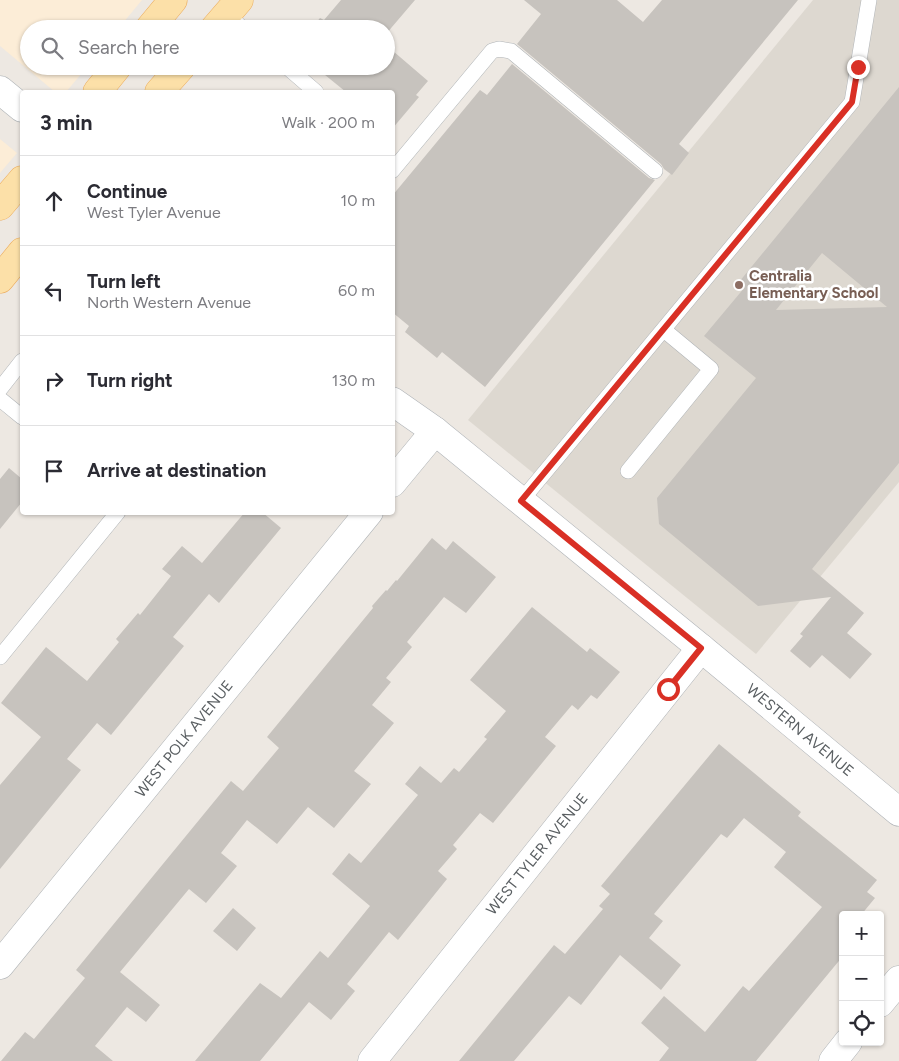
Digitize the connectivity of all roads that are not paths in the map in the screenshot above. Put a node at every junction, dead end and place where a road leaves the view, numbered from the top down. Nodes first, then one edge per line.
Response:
1 (173, 0) edge
2 (869, 0) edge
3 (156, 20) edge
4 (111, 75) edge
5 (174, 75) edge
6 (296, 75) edge
7 (0, 90) edge
8 (99, 90) edge
9 (161, 90) edge
10 (314, 90) edge
11 (20, 106) edge
12 (395, 167) edge
13 (655, 171) dead end
14 (20, 182) edge
15 (0, 206) edge
16 (20, 254) edge
17 (0, 279) edge
18 (664, 330) junction
19 (20, 364) edge
20 (0, 389) edge
21 (0, 399) edge
22 (395, 403) edge
23 (20, 415) edge
24 (435, 431) junction
25 (628, 471) dead end
26 (395, 480) edge
27 (521, 501) junction
28 (116, 515) edge
29 (367, 515) edge
30 (701, 648) junction
31 (0, 656) edge
32 (899, 812) edge
33 (0, 965) edge
34 (899, 980) edge
35 (882, 1001) edge
36 (845, 1046) edge
37 (372, 1061) edge
38 (833, 1061) edge

1 - 3 main road
2 - 18 lane
4 - 8 main road
5 - 9 main road
6 - 10 lane
7 - 11 street
12 - 13 lane
14 - 15 main road
16 - 17 main road
18 - 25 lane
18 - 27 lane
19 - 20 lane
21 - 23 lane
22 - 24 street, WESTERN AVENUE
24 - 26 street
24 - 27 street, WESTERN AVENUE
27 - 30 street, WESTERN AVENUE
28 - 31 lane
29 - 33 street, WEST POLK AVENUE
30 - 32 street, WESTERN AVENUE
30 - 37 street, WEST TYLER AVENUE
34 - 35 street
36 - 38 street

